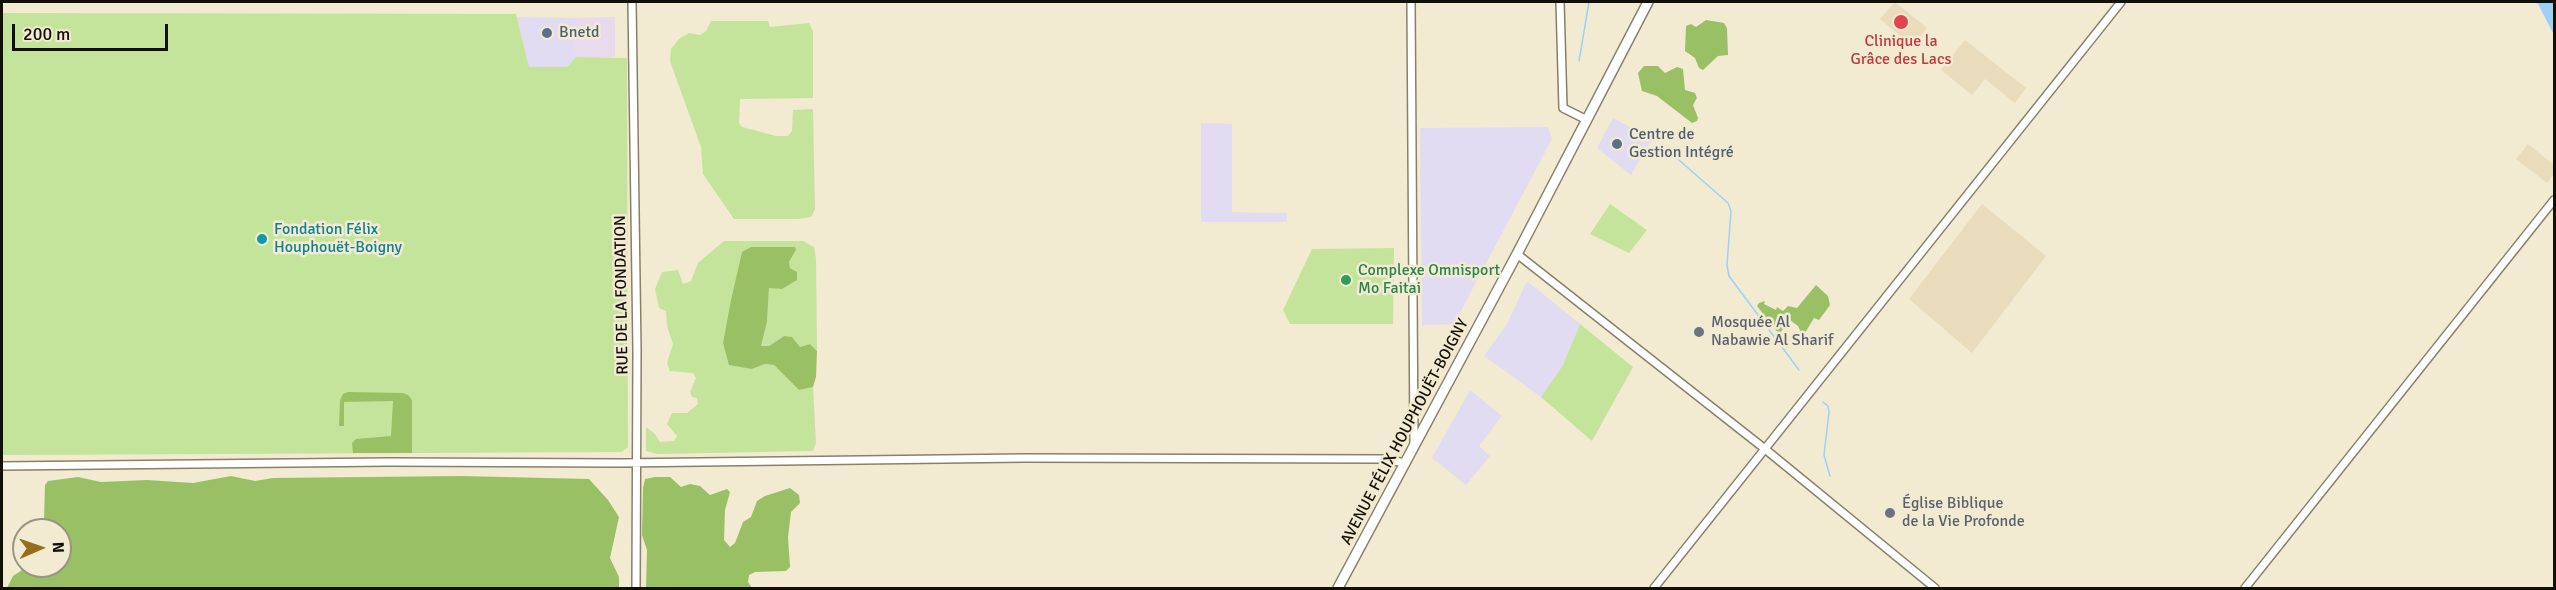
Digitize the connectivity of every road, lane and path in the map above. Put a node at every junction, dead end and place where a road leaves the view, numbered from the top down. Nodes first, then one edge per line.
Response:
1 (632, 2) edge
2 (1411, 2) edge
3 (1560, 2) edge
4 (1648, 2) edge
5 (2121, 2) edge
6 (1587, 120) junction
7 (2554, 200) edge
8 (1517, 254) junction
9 (1414, 446) junction
10 (1765, 449) junction
11 (636, 463) junction
12 (1406, 464) junction
13 (2, 466) edge
14 (636, 588) edge
15 (1338, 588) edge
16 (1654, 588) edge
17 (1935, 588) edge
18 (2245, 588) edge

1 - 11 street, RUE DE LA FONDATION
2 - 9 street
3 - 6 street
4 - 6 highway, AVENUE FÉLIX HOUPHOUËT-BOIGNY
5 - 10 street
6 - 8 highway, AVENUE FÉLIX HOUPHOUËT-BOIGNY
7 - 18 street
8 - 9 highway, AVENUE FÉLIX HOUPHOUËT-BOIGNY
8 - 10 street
9 - 12 highway, AVENUE FÉLIX HOUPHOUËT-BOIGNY
10 - 16 street
10 - 17 street
11 - 12 street
11 - 13 street
11 - 14 street, RUE DE LA FONDATION
12 - 15 highway, AVENUE FÉLIX HOUPHOUËT-BOIGNY

